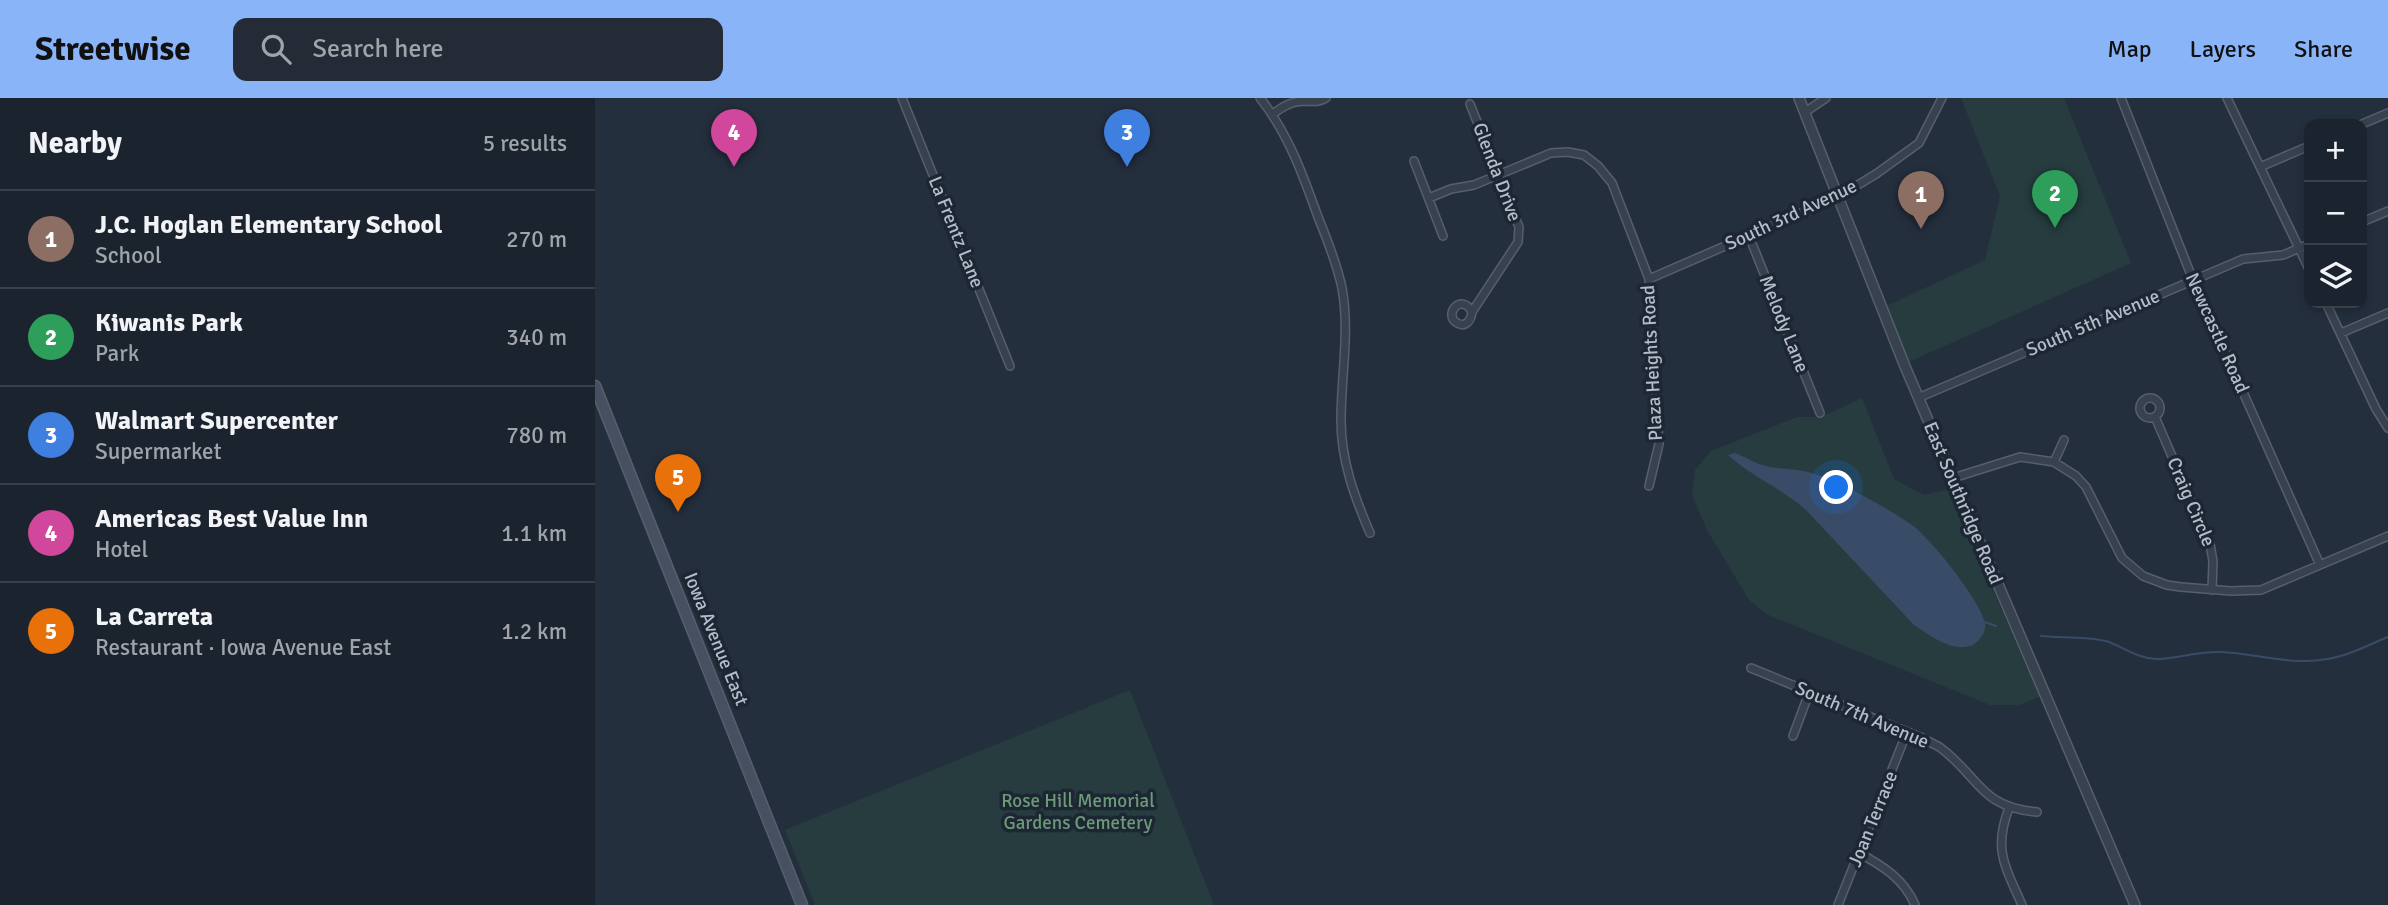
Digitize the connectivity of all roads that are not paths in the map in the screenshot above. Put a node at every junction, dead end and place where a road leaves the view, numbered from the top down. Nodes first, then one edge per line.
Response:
1 (902, 98) edge
2 (1261, 98) edge
3 (1326, 98) edge
4 (1799, 98) edge
5 (1826, 98) edge
6 (1942, 98) edge
7 (2121, 98) edge
8 (2227, 98) edge
9 (1470, 104) dead end
10 (1804, 112) junction
11 (2388, 113) edge
12 (1273, 114) junction
13 (2367, 122) edge
14 (2304, 148) edge
15 (1414, 161) dead end
16 (2260, 167) junction
17 (1499, 175) junction
18 (1838, 197) junction
19 (1429, 198) junction
20 (2388, 211) edge
21 (2367, 220) edge
22 (1443, 236) dead end
23 (1749, 236) junction
24 (2306, 245) edge
25 (2299, 248) junction
26 (2304, 258) edge
27 (1649, 279) junction
28 (2193, 280) junction
29 (2328, 308) edge
30 (1472, 312) dead end
31 (2388, 313) edge
32 (2341, 333) junction
33 (1010, 366) dead end
34 (595, 386) edge
35 (1918, 398) junction
36 (1820, 413) dead end
37 (2155, 417) dead end
38 (2388, 428) edge
39 (2064, 440) dead end
40 (2054, 462) junction
41 (1953, 478) junction
42 (1649, 486) dead end
43 (1370, 533) dead end
44 (2388, 536) edge
45 (2320, 565) junction
46 (2212, 590) junction
47 (1751, 668) dead end
48 (1809, 693) junction
49 (1907, 732) junction
50 (1793, 736) dead end
51 (2009, 808) junction
52 (2037, 812) dead end
53 (1859, 853) junction
54 (802, 905) edge
55 (1838, 905) edge
56 (1915, 905) edge
57 (2022, 905) edge
58 (2135, 905) edge

1 - 33 street, La Frentz Lane
2 - 12 street
3 - 12 street
4 - 10 street, East Southridge Road
5 - 10 street
6 - 18 street, South 3rd Avenue
7 - 28 street, Newcastle Road
8 - 16 street
9 - 17 street, Glenda Drive
10 - 18 street, East Southridge Road
11 - 13 street
12 - 43 street
14 - 16 street
15 - 19 street
16 - 25 street
17 - 19 street
17 - 27 street, Plaza Heights Road
17 - 30 street, Glenda Drive
18 - 23 street, South 3rd Avenue
18 - 35 street, East Southridge Road
19 - 22 street
20 - 21 street
23 - 27 street, South 3rd Avenue
23 - 36 street, Melody Lane
24 - 25 street, South 5th Avenue
25 - 26 street
25 - 28 street, South 5th Avenue
27 - 42 street, Plaza Heights Road
28 - 35 street, South 5th Avenue
28 - 45 street, Newcastle Road
29 - 32 street
31 - 32 street
32 - 38 street
34 - 54 main road, Iowa Avenue East
35 - 41 street, East Southridge Road
37 - 46 street, Craig Circle
39 - 40 street
40 - 41 street
40 - 46 street
41 - 58 street, East Southridge Road
44 - 45 street
45 - 46 street
47 - 48 street, South 7th Avenue
48 - 49 street, South 7th Avenue
48 - 50 street
49 - 51 street, South 7th Avenue
49 - 53 street, Joan Terrace
51 - 52 street, South 7th Avenue
51 - 57 street
53 - 55 street, Joan Terrace
53 - 56 street

